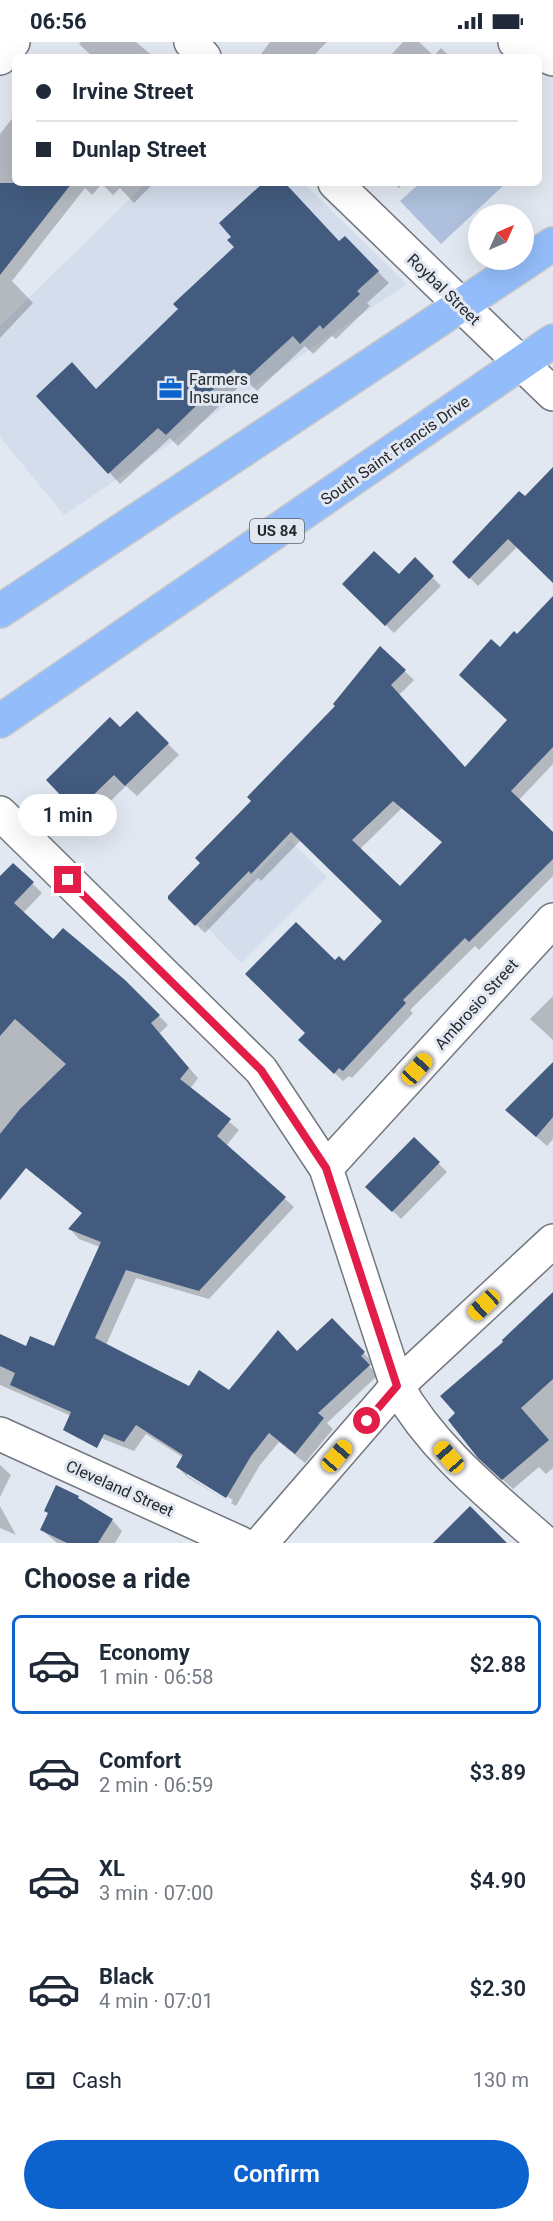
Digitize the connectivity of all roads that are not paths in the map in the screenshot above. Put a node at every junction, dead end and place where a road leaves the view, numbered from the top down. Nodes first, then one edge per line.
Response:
1 (13, 42) edge
2 (515, 42) edge
3 (542, 54) edge
4 (0, 58) edge
5 (338, 186) edge
6 (553, 244) edge
7 (461, 307) junction
8 (553, 341) edge
9 (522, 363) junction
10 (553, 394) edge
11 (0, 611) edge
12 (0, 721) edge
13 (0, 813) edge
14 (553, 920) edge
15 (326, 1168) junction
16 (553, 1241) edge
17 (397, 1386) junction
18 (0, 1434) edge
19 (240, 1543) edge
20 (261, 1543) edge
21 (545, 1543) edge

1 - 4 street
2 - 3 street
5 - 7 street, Roybal Street
6 - 7 highway
7 - 9 street, Roybal Street
7 - 11 highway
8 - 9 highway, South Saint Francis Drive / US 84
9 - 10 street, Roybal Street
9 - 12 highway, South Saint Francis Drive / US 84
13 - 15 street
14 - 15 street, Ambrosio Street
15 - 17 street
16 - 17 street
17 - 20 street
17 - 21 street
18 - 19 street, Cleveland Street

